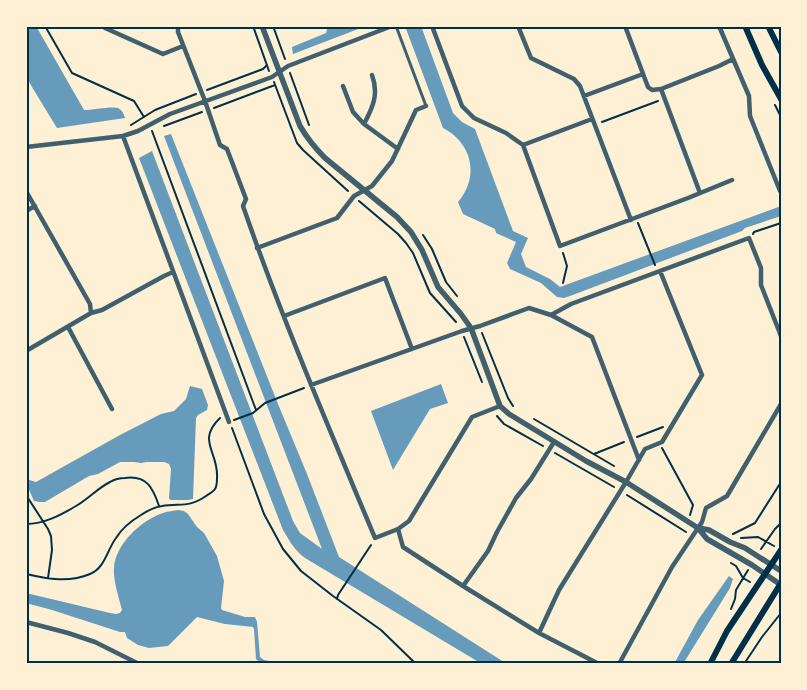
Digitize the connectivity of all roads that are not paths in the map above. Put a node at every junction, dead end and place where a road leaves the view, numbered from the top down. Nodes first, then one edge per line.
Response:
1 (104, 26) edge
2 (178, 26) edge
3 (262, 26) edge
4 (392, 26) edge
5 (396, 26) edge
6 (432, 26) edge
7 (518, 26) edge
8 (625, 26) edge
9 (719, 26) edge
10 (745, 26) edge
11 (768, 26) edge
12 (183, 46) junction
13 (781, 52) edge
14 (733, 59) junction
15 (280, 72) junction
16 (643, 74) junction
17 (372, 75) dead end
18 (343, 86) dead end
19 (661, 89) junction
20 (584, 96) junction
21 (781, 99) edge
22 (205, 101) junction
23 (426, 106) joint
24 (592, 118) junction
25 (364, 124) junction
26 (123, 136) junction
27 (523, 145) junction
28 (26, 147) edge
29 (398, 149) junction
30 (732, 180) dead end
31 (26, 191) edge
32 (364, 191) junction
33 (780, 191) edge
34 (700, 193) junction
35 (35, 206) junction
36 (26, 211) edge
37 (631, 220) junction
38 (258, 248) junction
39 (660, 271) junction
40 (174, 272) junction
41 (91, 312) junction
42 (551, 315) junction
43 (284, 316) junction
44 (68, 327) junction
45 (472, 328) junction
46 (781, 336) edge
47 (412, 349) junction
48 (26, 351) edge
49 (311, 385) junction
50 (781, 404) edge
51 (500, 406) junction
52 (112, 409) dead end
53 (229, 422) road end
54 (554, 442) junction
55 (639, 460) junction
56 (626, 482) junction
57 (698, 528) junction
58 (398, 529) junction
59 (781, 550) edge
60 (771, 565) junction
61 (781, 571) edge
62 (764, 573) junction
63 (780, 584) edge
64 (463, 586) junction
65 (26, 622) edge
66 (539, 633) junction
67 (139, 664) edge
68 (599, 664) edge
69 (619, 664) edge
70 (710, 664) edge
71 (731, 664) edge

1 - 12 street
2 - 12 street
3 - 15 street
4 - 15 street
5 - 23 street
6 - 27 street
7 - 20 street
8 - 16 street
9 - 14 street
10 - 21 main road
11 - 13 main road
12 - 22 street
14 - 19 street
14 - 33 street
15 - 22 street
15 - 32 street
16 - 19 street
16 - 20 street
17 - 25 street
18 - 25 street
19 - 34 street
20 - 24 street
22 - 26 street
22 - 38 street
23 - 29 street
24 - 27 street
24 - 37 street
25 - 29 street
26 - 28 street
26 - 40 street
27 - 37 street
29 - 32 street
30 - 34 street
31 - 35 street
32 - 38 street
32 - 45 street
34 - 37 street
35 - 36 street
35 - 41 street
38 - 43 street
39 - 42 street
39 - 46 street
39 - 55 street
40 - 41 street
40 - 53 street
41 - 44 street
42 - 45 street
42 - 55 street
43 - 47 street
43 - 49 street
44 - 48 street
44 - 52 street
45 - 47 street
45 - 51 street
47 - 49 street
49 - 58 street
50 - 57 street
51 - 54 street
51 - 58 street
54 - 56 street
54 - 64 street
55 - 56 street
56 - 57 street
56 - 66 street
57 - 60 street
57 - 62 street
57 - 69 street
58 - 64 street
59 - 60 main road
60 - 61 street
60 - 62 main road
62 - 63 street
62 - 70 main road
63 - 71 main road
64 - 66 street
65 - 67 street
66 - 68 street

